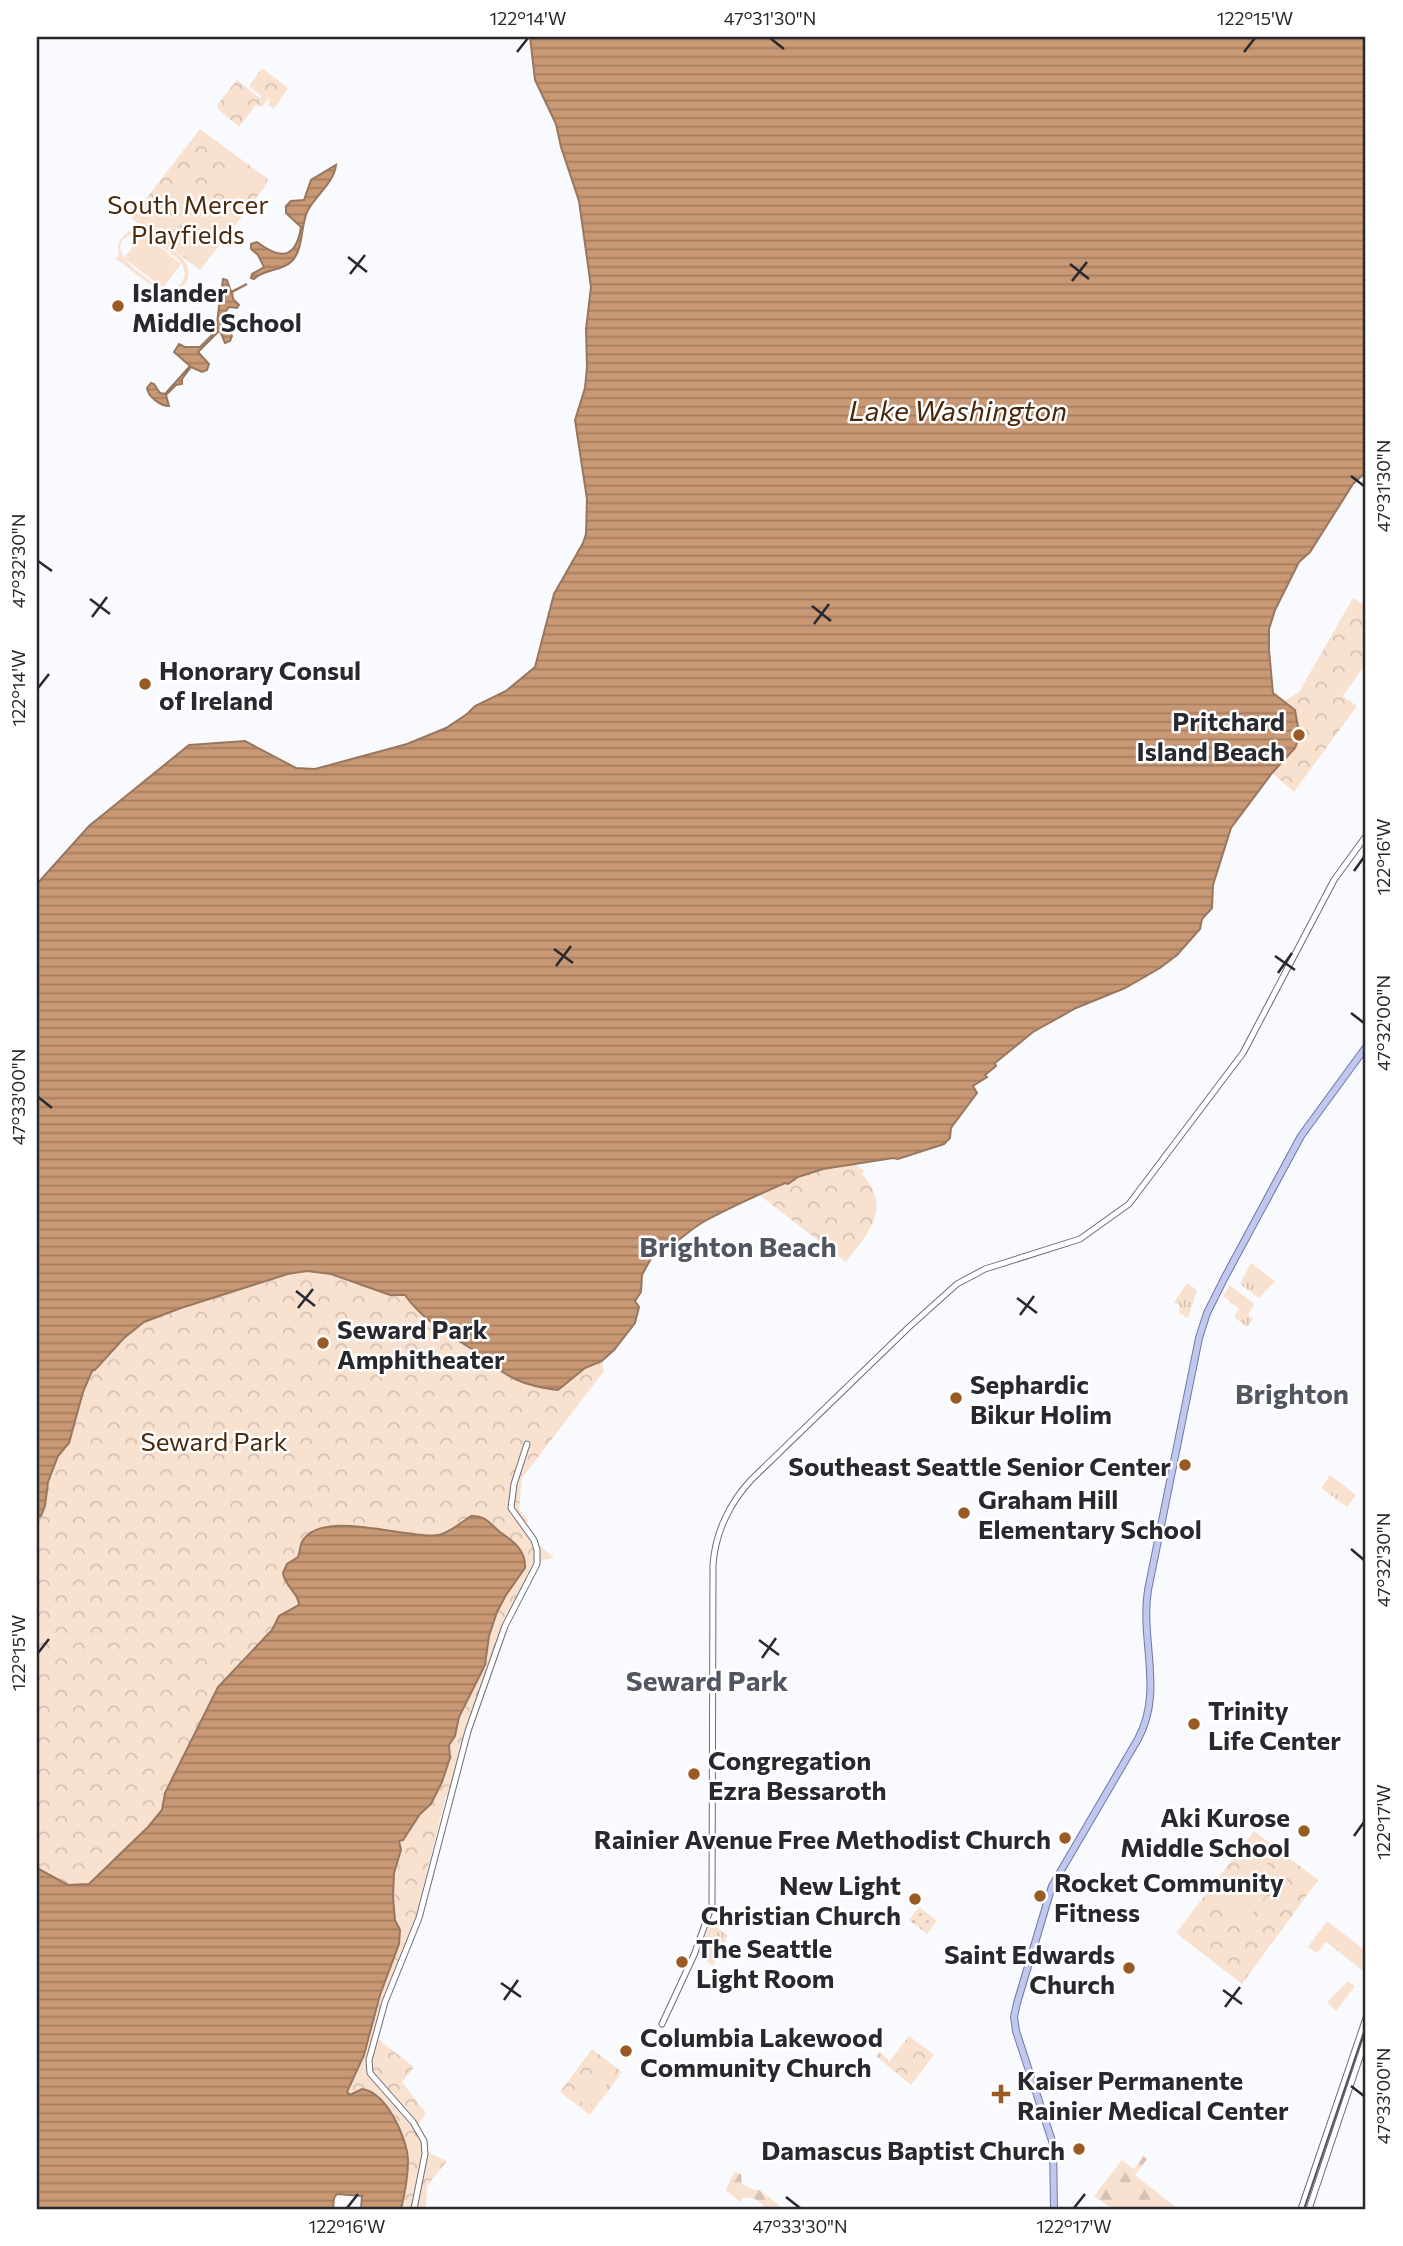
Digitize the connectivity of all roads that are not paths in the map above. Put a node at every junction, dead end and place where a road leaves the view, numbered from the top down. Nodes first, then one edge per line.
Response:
1 (1366, 836) edge
2 (1366, 1047) edge
3 (527, 1444) dead end
4 (1366, 2018) edge
5 (662, 2024) dead end
6 (1366, 2039) edge
7 (414, 2209) edge
8 (1054, 2209) edge
9 (1301, 2209) edge
10 (1309, 2209) edge

1 - 5 main road
2 - 8 main road
3 - 7 main road
4 - 9 main road
6 - 10 main road

